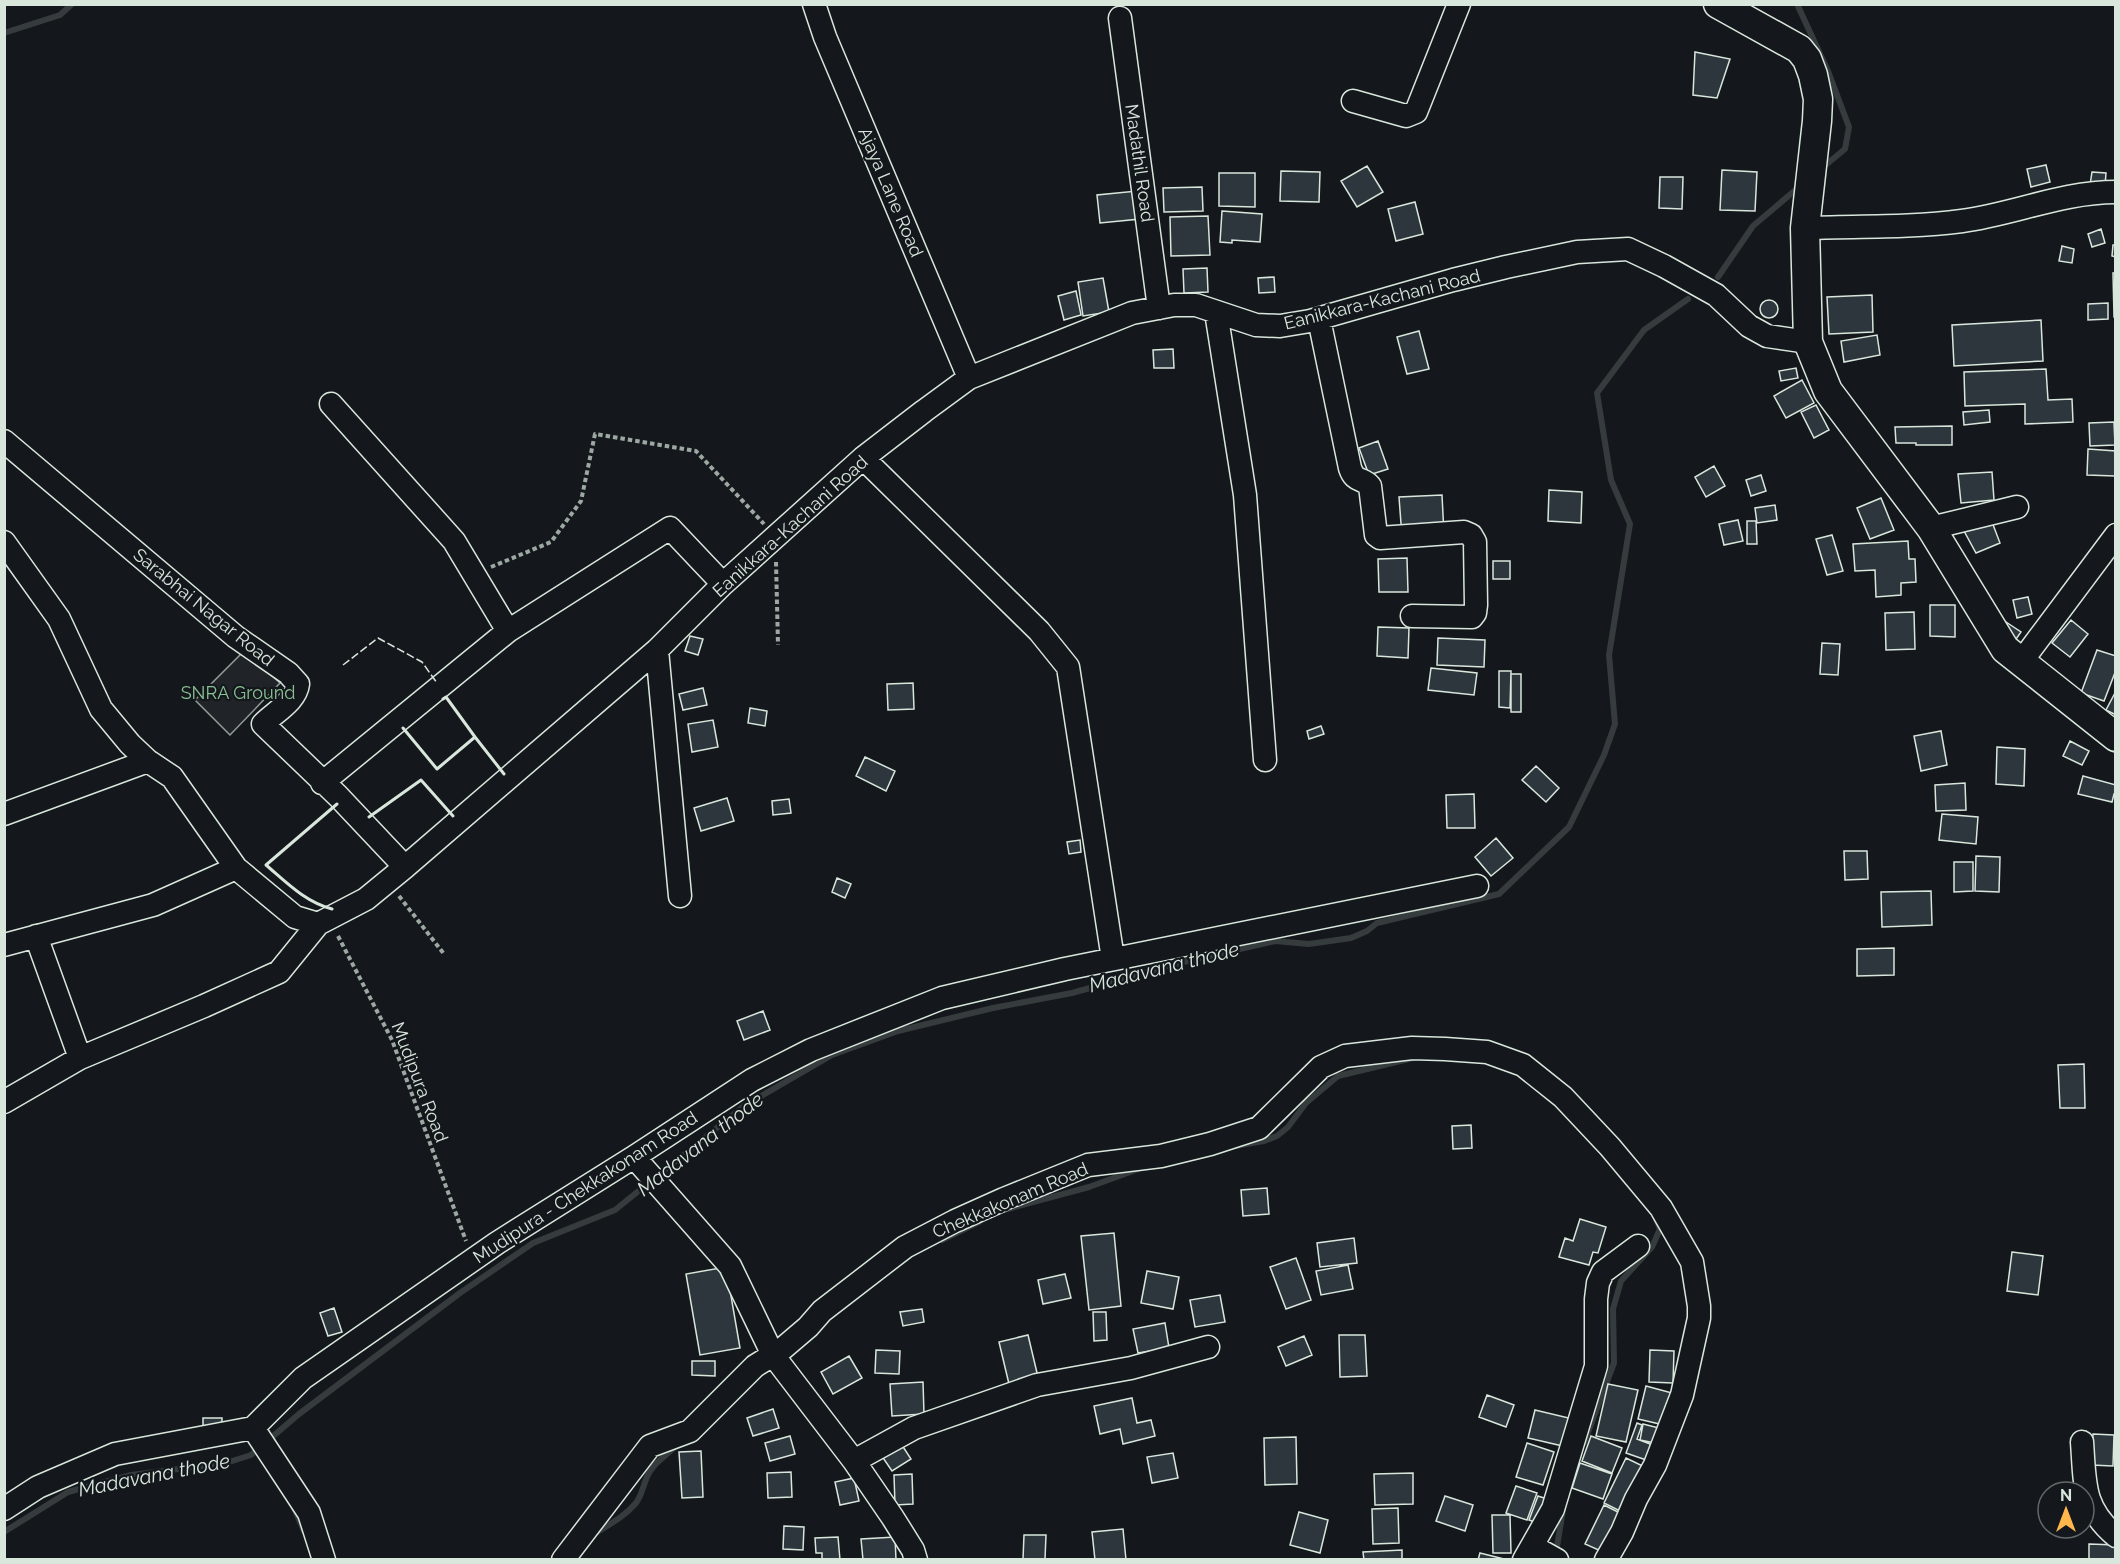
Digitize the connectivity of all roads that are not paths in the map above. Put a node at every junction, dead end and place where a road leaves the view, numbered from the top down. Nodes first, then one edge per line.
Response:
1 (814, 4) edge
2 (1459, 4) edge
3 (1718, 4) edge
4 (1120, 18) dead end
5 (1353, 101) dead end
6 (2115, 192) edge
7 (1805, 228) junction
8 (1160, 308) junction
9 (1216, 312) junction
10 (1319, 319) junction
11 (1808, 342) junction
12 (969, 378) junction
13 (332, 404) dead end
14 (4, 441) edge
15 (863, 458) junction
16 (2018, 507) dead end
17 (1931, 528) junction
18 (2115, 535) edge
19 (4, 543) edge
20 (723, 584) junction
21 (1412, 616) dead end
22 (508, 631) junction
23 (657, 650) junction
24 (2021, 662) junction
25 (2115, 737) edge
26 (1265, 760) dead end
27 (148, 762) junction
28 (322, 783) junction
29 (4, 814) edge
30 (405, 867) junction
31 (236, 868) junction
32 (1477, 886) dead end
33 (680, 896) dead end
34 (323, 922) junction
35 (36, 936) junction
36 (4, 945) edge
37 (1113, 959) junction
38 (80, 1058) junction
39 (4, 1102) edge
40 (634, 1157) junction
41 (1638, 1246) dead end
42 (1208, 1347) dead end
43 (773, 1355) junction
44 (253, 1428) junction
45 (2082, 1442) dead end
46 (854, 1461) junction
47 (4, 1509) edge
48 (2115, 1536) edge
49 (1528, 1553) edge
50 (324, 1560) edge
51 (563, 1560) edge
52 (916, 1560) edge
53 (1557, 1560) edge
54 (1606, 1560) edge

1 - 12 street, Ajaya Lane Road
2 - 5 street
3 - 7 main road
4 - 8 street, Madathil Road
6 - 7 street
7 - 11 main road
8 - 9 street, Eanikkara-Kachani Road
8 - 12 street, Eanikkara-Kachani Road
9 - 10 street, Eanikkara-Kachani Road
9 - 26 street
10 - 11 street, Eanikkara-Kachani Road
10 - 21 street
11 - 17 main road
12 - 15 street, Eanikkara-Kachani Road
13 - 22 street
14 - 28 street, Sarabhai Nagar Road
15 - 20 street, Eanikkara-Kachani Road
15 - 37 street
16 - 17 street
17 - 24 main road
18 - 24 street
19 - 27 street
20 - 22 street
20 - 23 street, Eanikkara-Kachani Road
22 - 28 street
23 - 30 street, Eanikkara-Kachani Road
23 - 33 street
24 - 25 main road
27 - 29 street
27 - 31 street
28 - 30 street, Sarabhai Nagar Road
30 - 34 street, Eanikkara-Kachani Road
31 - 34 street
31 - 35 street
32 - 37 street, Mudipura - Chekkakonam Road
34 - 38 street
35 - 36 street
35 - 38 street
37 - 40 street, Mudipura - Chekkakonam Road
38 - 39 street
40 - 43 street
40 - 44 street, Mudipura - Chekkakonam Road
41 - 49 street
42 - 46 street
43 - 46 street
43 - 51 street, Chekkakonam Road
43 - 54 street, Chekkakonam Road
44 - 47 street
44 - 50 street
45 - 48 street
46 - 52 street
49 - 53 street

